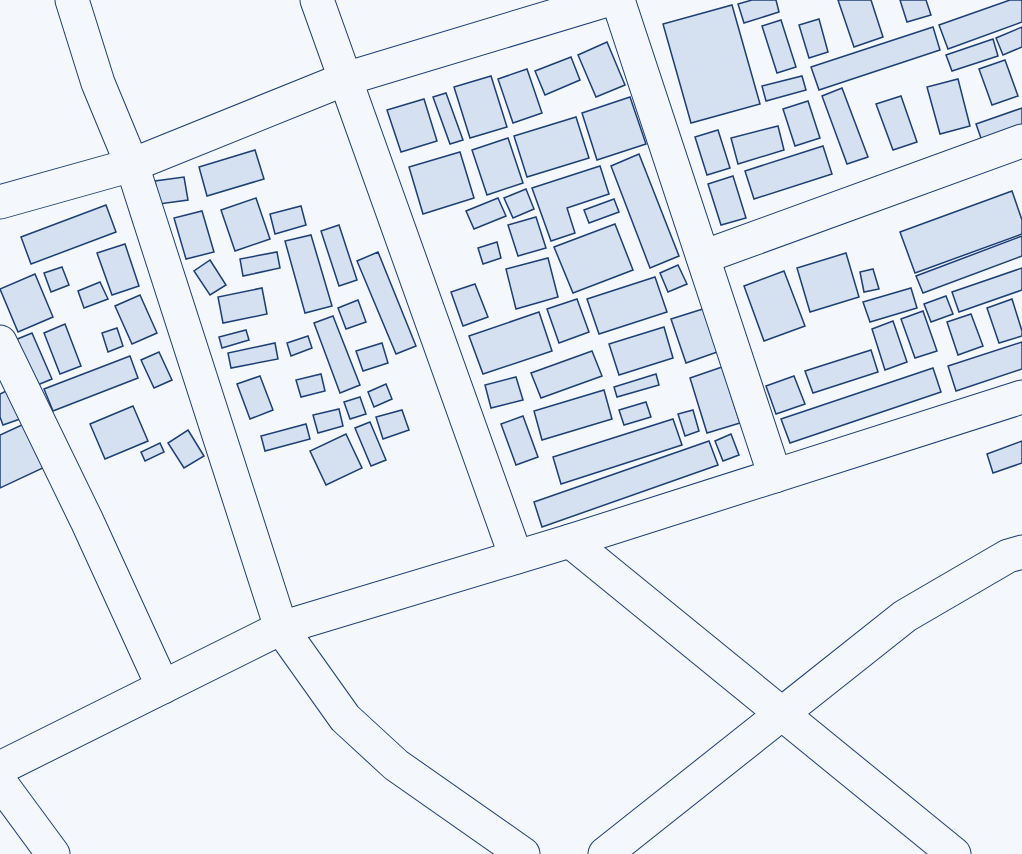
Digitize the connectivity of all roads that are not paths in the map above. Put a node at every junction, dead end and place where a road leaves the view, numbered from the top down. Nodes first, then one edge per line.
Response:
1 (72, 0) edge
2 (317, 0) edge
3 (607, 0) edge
4 (618, 0) edge
5 (345, 79) junction
6 (1022, 141) edge
7 (132, 165) junction
8 (0, 202) edge
9 (703, 257) junction
10 (0, 342) edge
11 (1022, 398) edge
12 (775, 476) junction
13 (570, 541) junction
14 (1022, 552) edge
15 (516, 557) junction
16 (281, 628) junction
17 (163, 687) junction
18 (781, 714) junction
19 (0, 768) edge
20 (0, 782) edge
21 (53, 854) edge
22 (523, 854) edge
23 (605, 854) edge
24 (954, 854) edge

1 - 7 street
2 - 5 street
3 - 5 street
4 - 9 street
5 - 7 street
5 - 15 street
6 - 9 street
7 - 8 street
7 - 16 street
9 - 12 street
10 - 17 street
11 - 12 street
12 - 13 street
13 - 15 street
13 - 18 street
14 - 18 street
15 - 16 street
16 - 17 street
16 - 22 street
17 - 19 street
18 - 23 street
18 - 24 street
20 - 21 street

